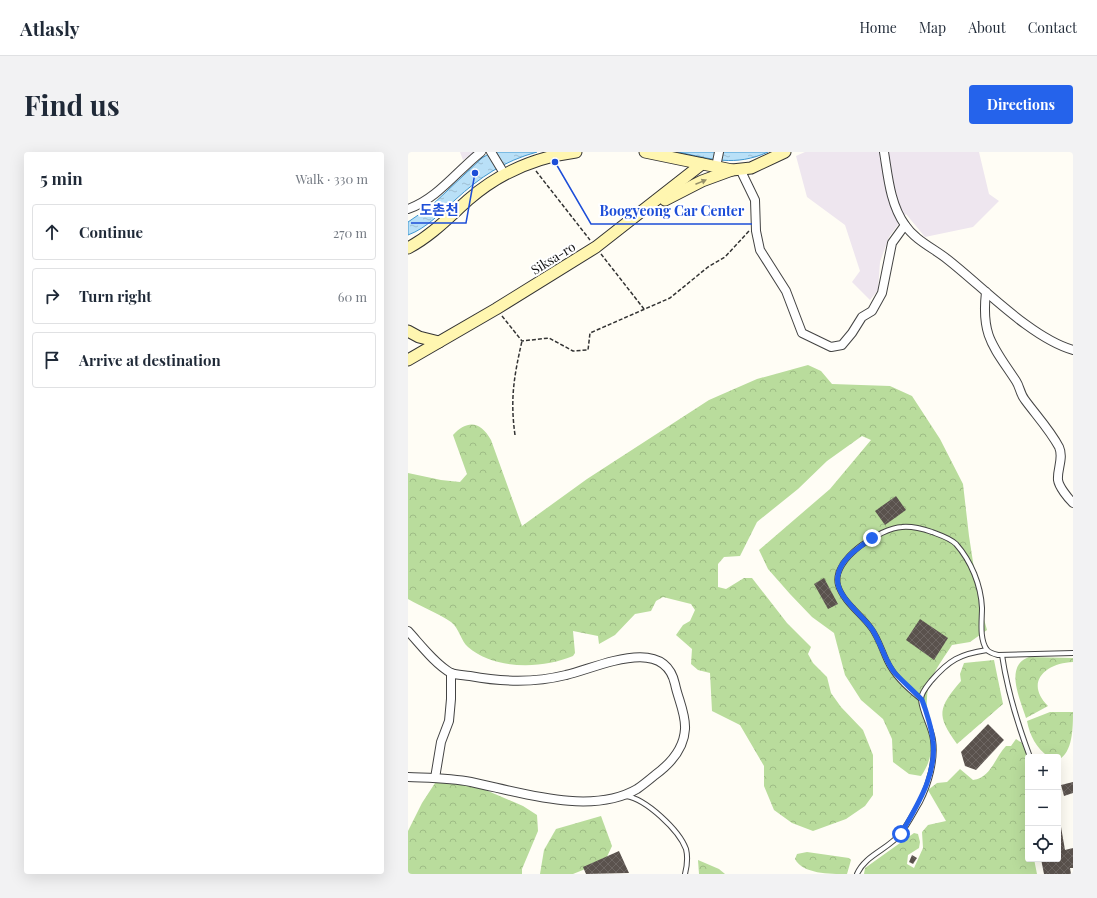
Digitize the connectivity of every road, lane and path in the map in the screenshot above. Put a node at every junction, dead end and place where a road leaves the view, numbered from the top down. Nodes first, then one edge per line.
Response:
1 (481, 152) edge
2 (490, 152) edge
3 (573, 152) edge
4 (644, 152) edge
5 (719, 152) edge
6 (785, 152) edge
7 (884, 152) edge
8 (530, 163) junction
9 (702, 164) junction
10 (716, 165) junction
11 (736, 170) junction
12 (504, 173) junction
13 (653, 203) junction
14 (408, 209) edge
15 (756, 222) junction
16 (905, 225) junction
17 (596, 247) junction
18 (408, 248) edge
19 (986, 292) junction
20 (496, 309) junction
21 (644, 309) junction
22 (408, 331) edge
23 (522, 341) junction
24 (439, 342) junction
25 (1073, 350) edge
26 (409, 358) edge
27 (515, 435) dead end
28 (1073, 502) edge
29 (408, 631) edge
30 (987, 650) junction
31 (1073, 653) edge
32 (1002, 655) junction
33 (451, 673) junction
34 (921, 698) junction
35 (1029, 754) edge
36 (408, 777) edge
37 (434, 778) junction
38 (622, 795) junction
39 (685, 874) edge
40 (857, 874) edge

1 - 14 street
2 - 12 street
3 - 8 street
4 - 9 street
5 - 10 street
6 - 11 street
7 - 16 street
8 - 12 street
8 - 17 path
9 - 10 street
9 - 13 street, Siksa-ro
10 - 11 street
13 -> 11 street
11 - 15 street
12 - 18 street
13 - 17 street, Siksa-ro
15 - 16 street
15 - 21 path
16 - 19 street
17 - 20 street, Siksa-ro
17 - 21 path
19 - 25 street
19 - 28 street
20 - 23 path
20 - 24 street, Siksa-ro
21 - 23 path
22 - 24 street
23 - 27 path
24 - 26 street, Siksa-ro
29 - 33 street
30 - 32 lane
30 - 34 lane
30 - 34 lane
31 - 32 lane
32 - 35 lane
33 - 37 street
33 - 38 street
34 - 40 lane
36 - 37 street
37 - 38 street
38 - 39 lane

